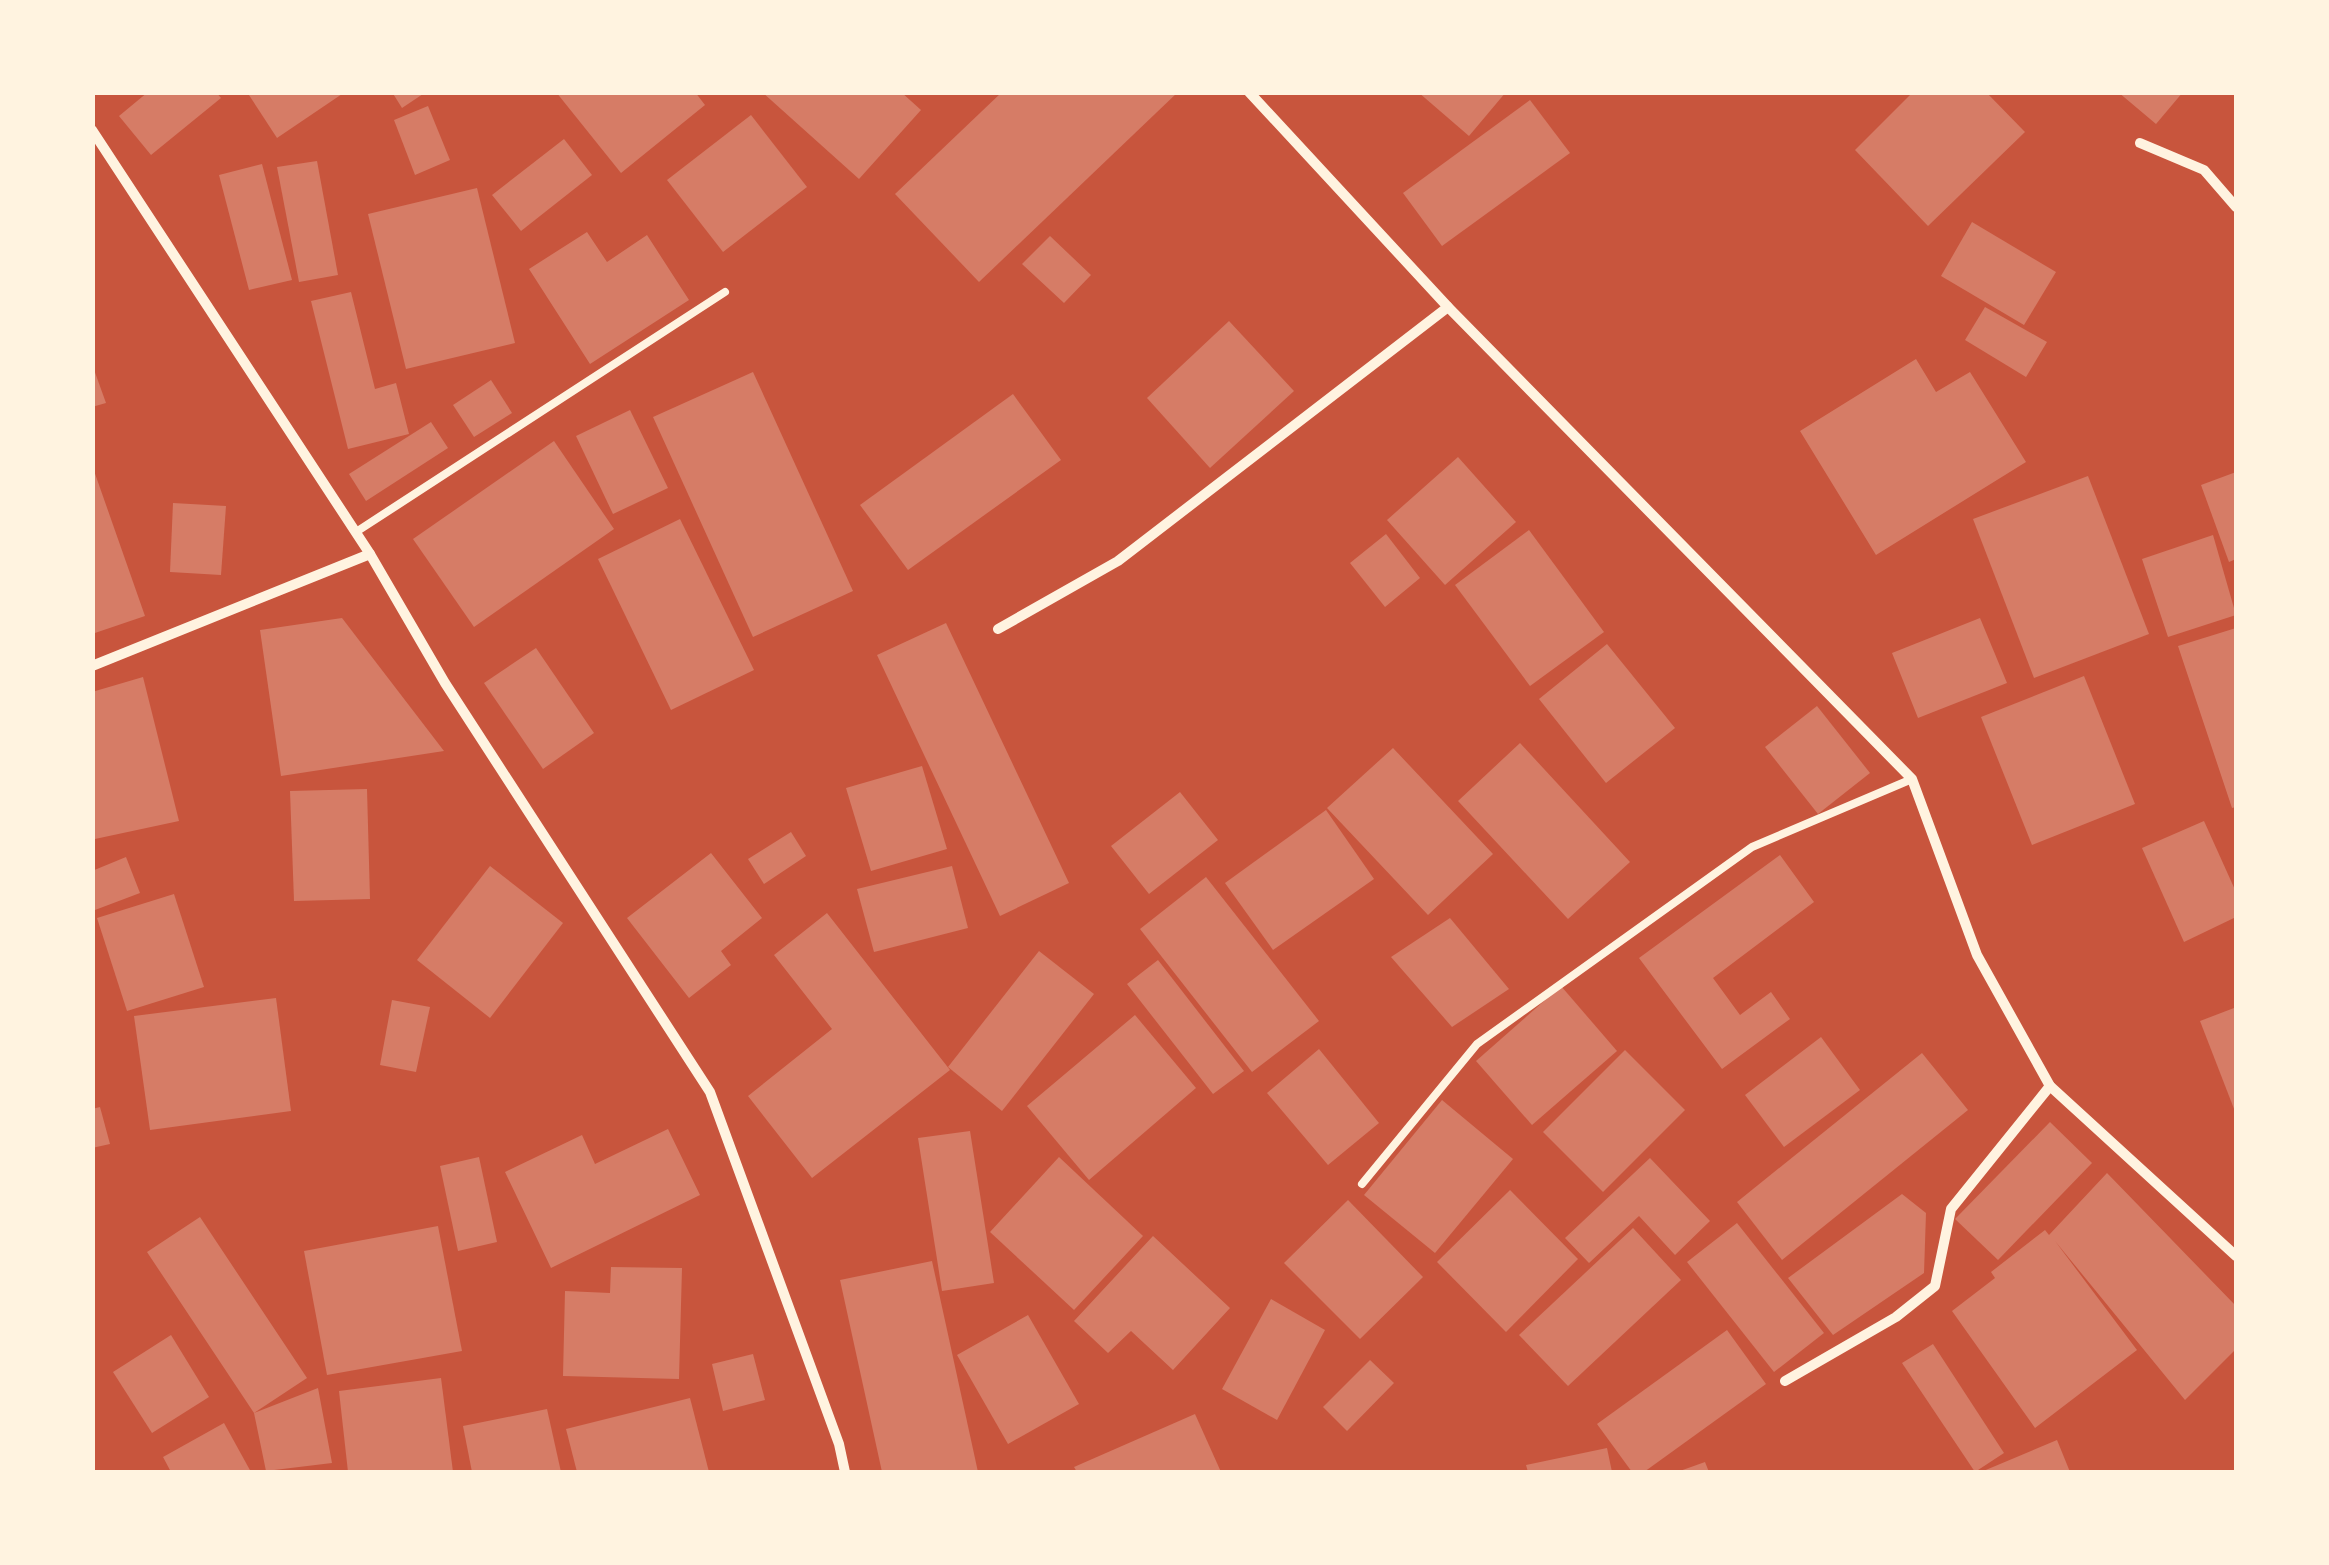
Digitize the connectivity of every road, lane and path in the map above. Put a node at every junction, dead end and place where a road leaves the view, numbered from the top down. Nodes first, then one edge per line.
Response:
1 (1249, 92) edge
2 (92, 130) edge
3 (2140, 142) dead end
4 (2236, 207) edge
5 (725, 292) dead end
6 (1448, 307) junction
7 (356, 532) junction
8 (370, 554) junction
9 (998, 629) dead end
10 (92, 666) edge
11 (1912, 779) junction
12 (2050, 1086) junction
13 (1362, 1184) dead end
14 (2236, 1256) edge
15 (1785, 1381) dead end
16 (844, 1472) edge

1 - 6 street
2 - 7 street
3 - 4 street
5 - 7 lane
6 - 9 street
6 - 11 street
7 - 8 street
8 - 10 street
8 - 16 street
11 - 12 street
11 - 13 lane
12 - 14 street
12 - 15 street

